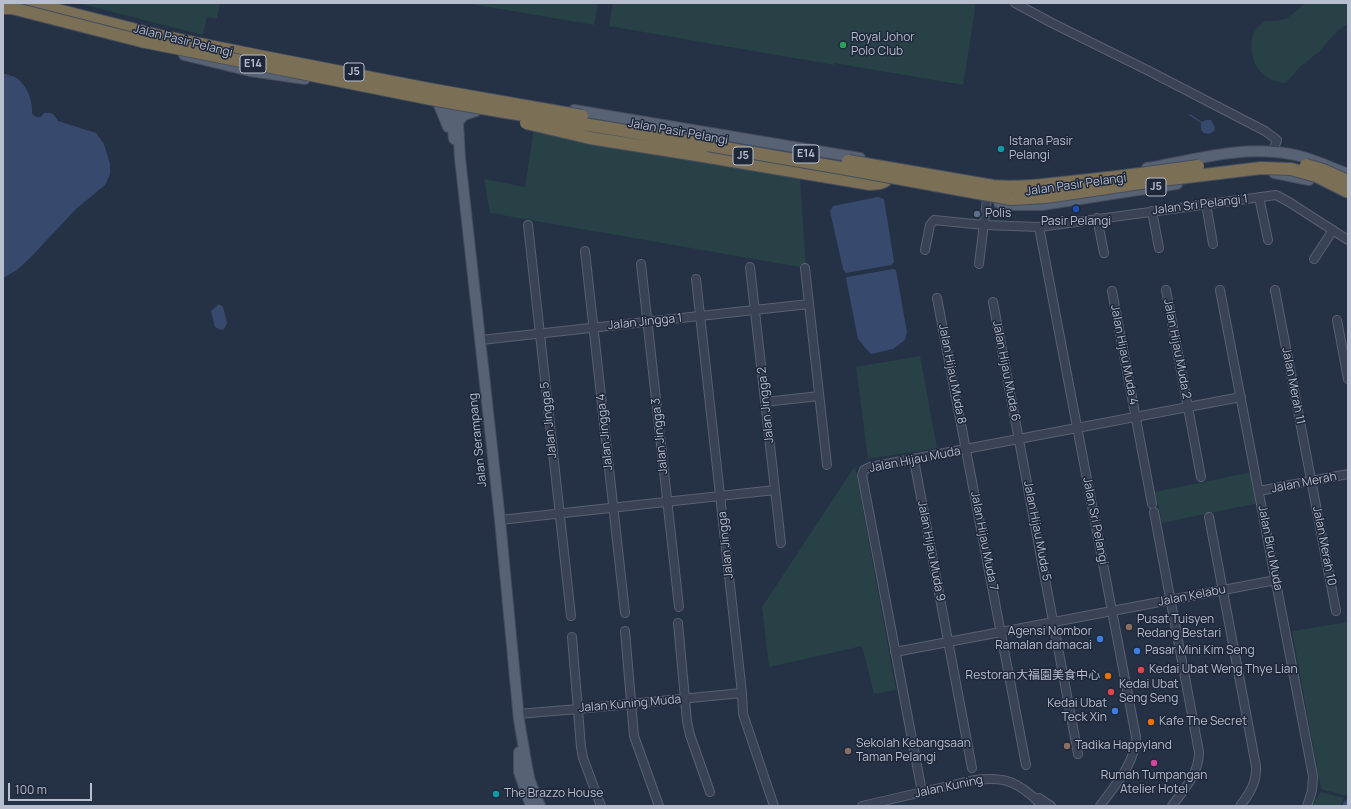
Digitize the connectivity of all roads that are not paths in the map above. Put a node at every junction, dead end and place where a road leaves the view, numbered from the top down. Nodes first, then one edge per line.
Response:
1 (30, 3) edge
2 (47, 3) edge
3 (1016, 3) edge
4 (3, 8) edge
5 (3, 12) edge
6 (457, 93) junction
7 (439, 105) junction
8 (455, 108) junction
9 (476, 112) junction
10 (505, 112) junction
11 (458, 122) junction
12 (454, 138) junction
13 (1273, 152) junction
14 (1291, 154) junction
15 (460, 158) junction
16 (1269, 173) junction
17 (1348, 174) edge
18 (1288, 175) junction
19 (989, 180) junction
20 (885, 181) junction
21 (1348, 181) edge
22 (1348, 192) edge
23 (1259, 197) junction
24 (1348, 198) edge
25 (987, 200) junction
26 (1206, 204) junction
27 (1152, 211) junction
28 (1097, 218) junction
29 (528, 225) dead end
30 (984, 225) junction
31 (1039, 227) junction
32 (1333, 230) junction
33 (1268, 240) dead end
34 (1348, 240) edge
35 (1213, 244) dead end
36 (1159, 248) dead end
37 (925, 250) dead end
38 (584, 252) dead end
39 (1104, 254) dead end
40 (1314, 259) dead end
41 (641, 264) dead end
42 (979, 264) dead end
43 (750, 267) dead end
44 (805, 268) dead end
45 (696, 279) dead end
46 (1166, 290) dead end
47 (1220, 290) dead end
48 (1275, 290) dead end
49 (1112, 292) dead end
50 (937, 298) dead end
51 (993, 302) dead end
52 (809, 304) junction
53 (755, 310) junction
54 (700, 316) junction
55 (1337, 320) dead end
56 (648, 322) junction
57 (593, 328) junction
58 (540, 334) junction
59 (480, 340) junction
60 (1348, 379) edge
61 (819, 396) junction
62 (1241, 397) junction
63 (765, 402) junction
64 (1188, 408) junction
65 (1136, 418) junction
66 (1078, 428) junction
67 (1020, 440) junction
68 (967, 450) junction
69 (914, 460) junction
70 (827, 465) dead end
71 (1348, 474) edge
72 (1201, 477) dead end
73 (1312, 481) junction
74 (775, 490) junction
75 (1259, 491) junction
76 (720, 496) junction
77 (667, 502) junction
78 (613, 508) junction
79 (560, 514) junction
80 (1209, 517) dead end
81 (500, 520) junction
82 (781, 543) dead end
83 (1276, 580) junction
84 (1223, 590) junction
85 (1171, 600) junction
86 (679, 607) dead end
87 (1112, 611) junction
88 (1336, 611) dead end
89 (625, 613) dead end
90 (571, 616) dead end
91 (678, 623) dead end
92 (1054, 623) junction
93 (625, 631) dead end
94 (1001, 633) junction
95 (572, 637) dead end
96 (948, 642) junction
97 (895, 652) junction
98 (742, 693) junction
99 (685, 699) junction
100 (632, 704) junction
101 (578, 710) junction
102 (518, 717) junction
103 (1078, 754) dead end
104 (1026, 766) dead end
105 (972, 768) dead end
106 (710, 792) dead end
107 (922, 792) junction
108 (1032, 796) junction
109 (531, 806) edge
110 (540, 806) edge
111 (601, 806) edge
112 (659, 806) edge
113 (774, 806) edge
114 (862, 806) edge
115 (1043, 806) edge
116 (1051, 806) edge
117 (1100, 806) edge
118 (1172, 806) edge
119 (1240, 806) edge
120 (1307, 806) edge

1 - 21 highway, E14, bridge
2 - 6 main road, Jalan Pasir Pelangi / J5
3 - 13 street
4 - 10 highway, E14, bridge
5 - 7 main road, Jalan Pasir Pelangi / J5
6 - 8 main road, Jalan Serampang
6 - 19 main road, Jalan Pasir Pelangi / J5
7 - 8 main road, Jalan Pasir Pelangi / J5
7 - 12 main road
8 - 9 main road, Jalan Pasir Pelangi / J5
8 - 11 main road, Jalan Serampang
8 - 12 main road, Jalan Serampang
9 - 11 main road
9 - 20 main road, Jalan Pasir Pelangi / J5
10 - 20 highway, bridge
10 - 22 highway, E14, bridge
11 - 15 main road, Jalan Serampang
12 - 15 main road, Jalan Serampang
13 - 14 main road, Jalan Pasir Pelangi / J5
13 - 16 main road
13 - 19 main road, Jalan Pasir Pelangi / J5
14 - 17 main road, Jalan Pasir Pelangi / J5
14 - 18 main road
15 - 59 main road, Jalan Serampang
16 - 18 main road, Jalan Pasir Pelangi / J5
16 - 25 main road, Jalan Pasir Pelangi / J5
18 - 24 main road, Jalan Pasir Pelangi / J5
19 - 25 street
20 - 25 main road, Jalan Pasir Pelangi / J5
23 - 26 street, Jalan Sri Pelangi 1
23 - 32 street, Jalan Sri Pelangi 1
23 - 33 street
25 - 30 street
26 - 27 street, Jalan Sri Pelangi 1
26 - 35 street
27 - 28 street, Jalan Sri Pelangi 1
27 - 36 street
28 - 31 street, Jalan Sri Pelangi 1
28 - 39 street
29 - 58 street, Jalan Jingga 5
30 - 31 street, Jalan Sri Pelangi 1
30 - 37 street, Jalan Sri Pelangi 1
30 - 42 street
31 - 66 street, Jalan Sri Pelangi
32 - 34 street, Jalan Sri Pelangi 1
32 - 40 street
38 - 57 street, Jalan Jingga 4
41 - 56 street, Jalan Jingga 3
43 - 53 street, Jalan Jingga 2
44 - 52 street
45 - 54 street, Jalan Jingga
46 - 64 street, Jalan Hijau Muda 2
47 - 62 street, Jalan Biru Muda
48 - 73 street, Jalan Merah 11
49 - 65 street, Jalan Hijau Muda 4
50 - 68 street, Jalan Hijau Muda 8
51 - 67 street, Jalan Hijau Muda 6
52 - 53 street, Jalan Jingga 1
52 - 61 street
53 - 54 street, Jalan Jingga 1
53 - 63 street, Jalan Jingga 2
54 - 56 street, Jalan Jingga 1
54 - 76 street, Jalan Jingga
55 - 60 street
56 - 57 street, Jalan Jingga 1
56 - 77 street, Jalan Jingga 3
57 - 58 street, Jalan Jingga 1
57 - 78 street, Jalan Jingga 4
58 - 59 street, Jalan Jingga 1
58 - 79 street, Jalan Jingga 5
59 - 81 main road, Jalan Serampang
61 - 63 street
61 - 70 street
62 - 64 street, Jalan Hijau Muda
62 - 75 street, Jalan Biru Muda
63 - 74 street, Jalan Jingga 2
64 - 65 street, Jalan Hijau Muda
64 - 72 street, Jalan Hijau Muda 2
65 - 66 street, Jalan Hijau Muda
65 - 85 street, Jalan Hijau Muda 4
66 - 67 street, Jalan Hijau Muda
66 - 87 street, Jalan Sri Pelangi
67 - 68 street, Jalan Hijau Muda
67 - 92 street, Jalan Hijau Muda 5
68 - 69 street, Jalan Hijau Muda
68 - 94 street, Jalan Hijau Muda 7
69 - 96 street, Jalan Hijau Muda 9
69 - 97 street, Jalan Hijau Muda
71 - 73 street, Jalan Merah
73 - 75 street, Jalan Merah
73 - 88 street, Jalan Merah 10
74 - 76 street
74 - 82 street, Jalan Jingga 2
75 - 83 street, Jalan Biru Muda
76 - 77 street
76 - 98 street, Jalan Jingga
77 - 78 street
77 - 86 street, Jalan Jingga 3
78 - 79 street
78 - 89 street, Jalan Jingga 4
79 - 81 street
79 - 90 street, Jalan Jingga 5
80 - 84 street
81 - 102 main road, Jalan Serampang
83 - 84 street, Jalan Kelabu
83 - 120 street, Jalan Biru Muda
84 - 85 street, Jalan Kelabu
84 - 119 street
85 - 87 street, Jalan Kelabu
85 - 118 street, Jalan Hijau Muda 4
87 - 92 street, Jalan Kelabu
87 - 117 street, Jalan Sri Pelangi
91 - 99 street
92 - 94 street, Jalan Kelabu
92 - 103 street, Jalan Hijau Muda 5
93 - 100 street
94 - 96 street, Jalan Kelabu
94 - 104 street, Jalan Hijau Muda 7
95 - 101 street
96 - 97 street, Jalan Kelabu
96 - 105 street, Jalan Hijau Muda 9
97 - 107 street, Jalan Hijau Muda
98 - 99 street, Jalan Kuning Muda
98 - 113 street, Jalan Jingga
99 - 100 street, Jalan Kuning Muda
99 - 106 street
100 - 101 street, Jalan Kuning Muda
100 - 112 street
101 - 102 street, Jalan Kuning Muda
101 - 111 street
102 - 109 main road, Jalan Serampang
102 - 110 main road, Jalan Serampang
107 - 108 street, Jalan Kuning
107 - 114 street, Jalan Kuning
108 - 115 street, Jalan Kuning
108 - 116 street, Jalan Kuning

